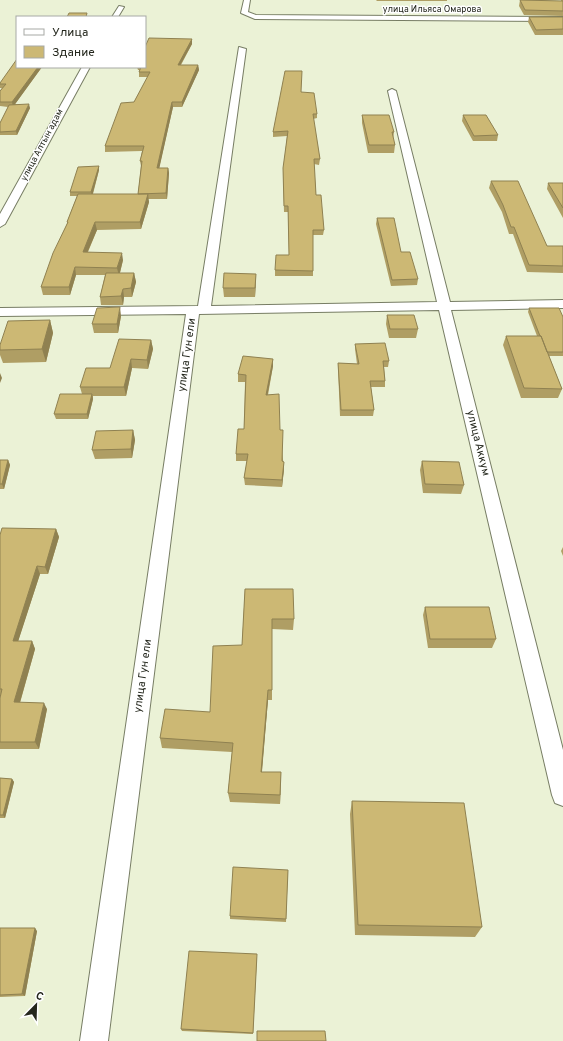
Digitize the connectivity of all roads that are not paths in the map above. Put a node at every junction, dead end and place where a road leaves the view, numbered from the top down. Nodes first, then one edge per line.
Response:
1 (247, 0) edge
2 (121, 7) dead end
3 (116, 16) edge
4 (563, 19) edge
5 (242, 48) dead end
6 (85, 68) edge
7 (392, 91) dead end
8 (0, 224) edge
9 (563, 304) edge
10 (445, 305) junction
11 (198, 310) junction
12 (0, 312) edge
13 (563, 795) edge
14 (94, 1041) edge

1 - 4 street, улица Ильяса Омарова
2 - 3 street
5 - 11 street, улица Гун ели
6 - 8 street, улица Алтын адам
7 - 10 street, улица Аккум
9 - 10 street
10 - 11 street
10 - 13 street, улица Аккум
11 - 12 street
11 - 14 street, улица Гун ели

